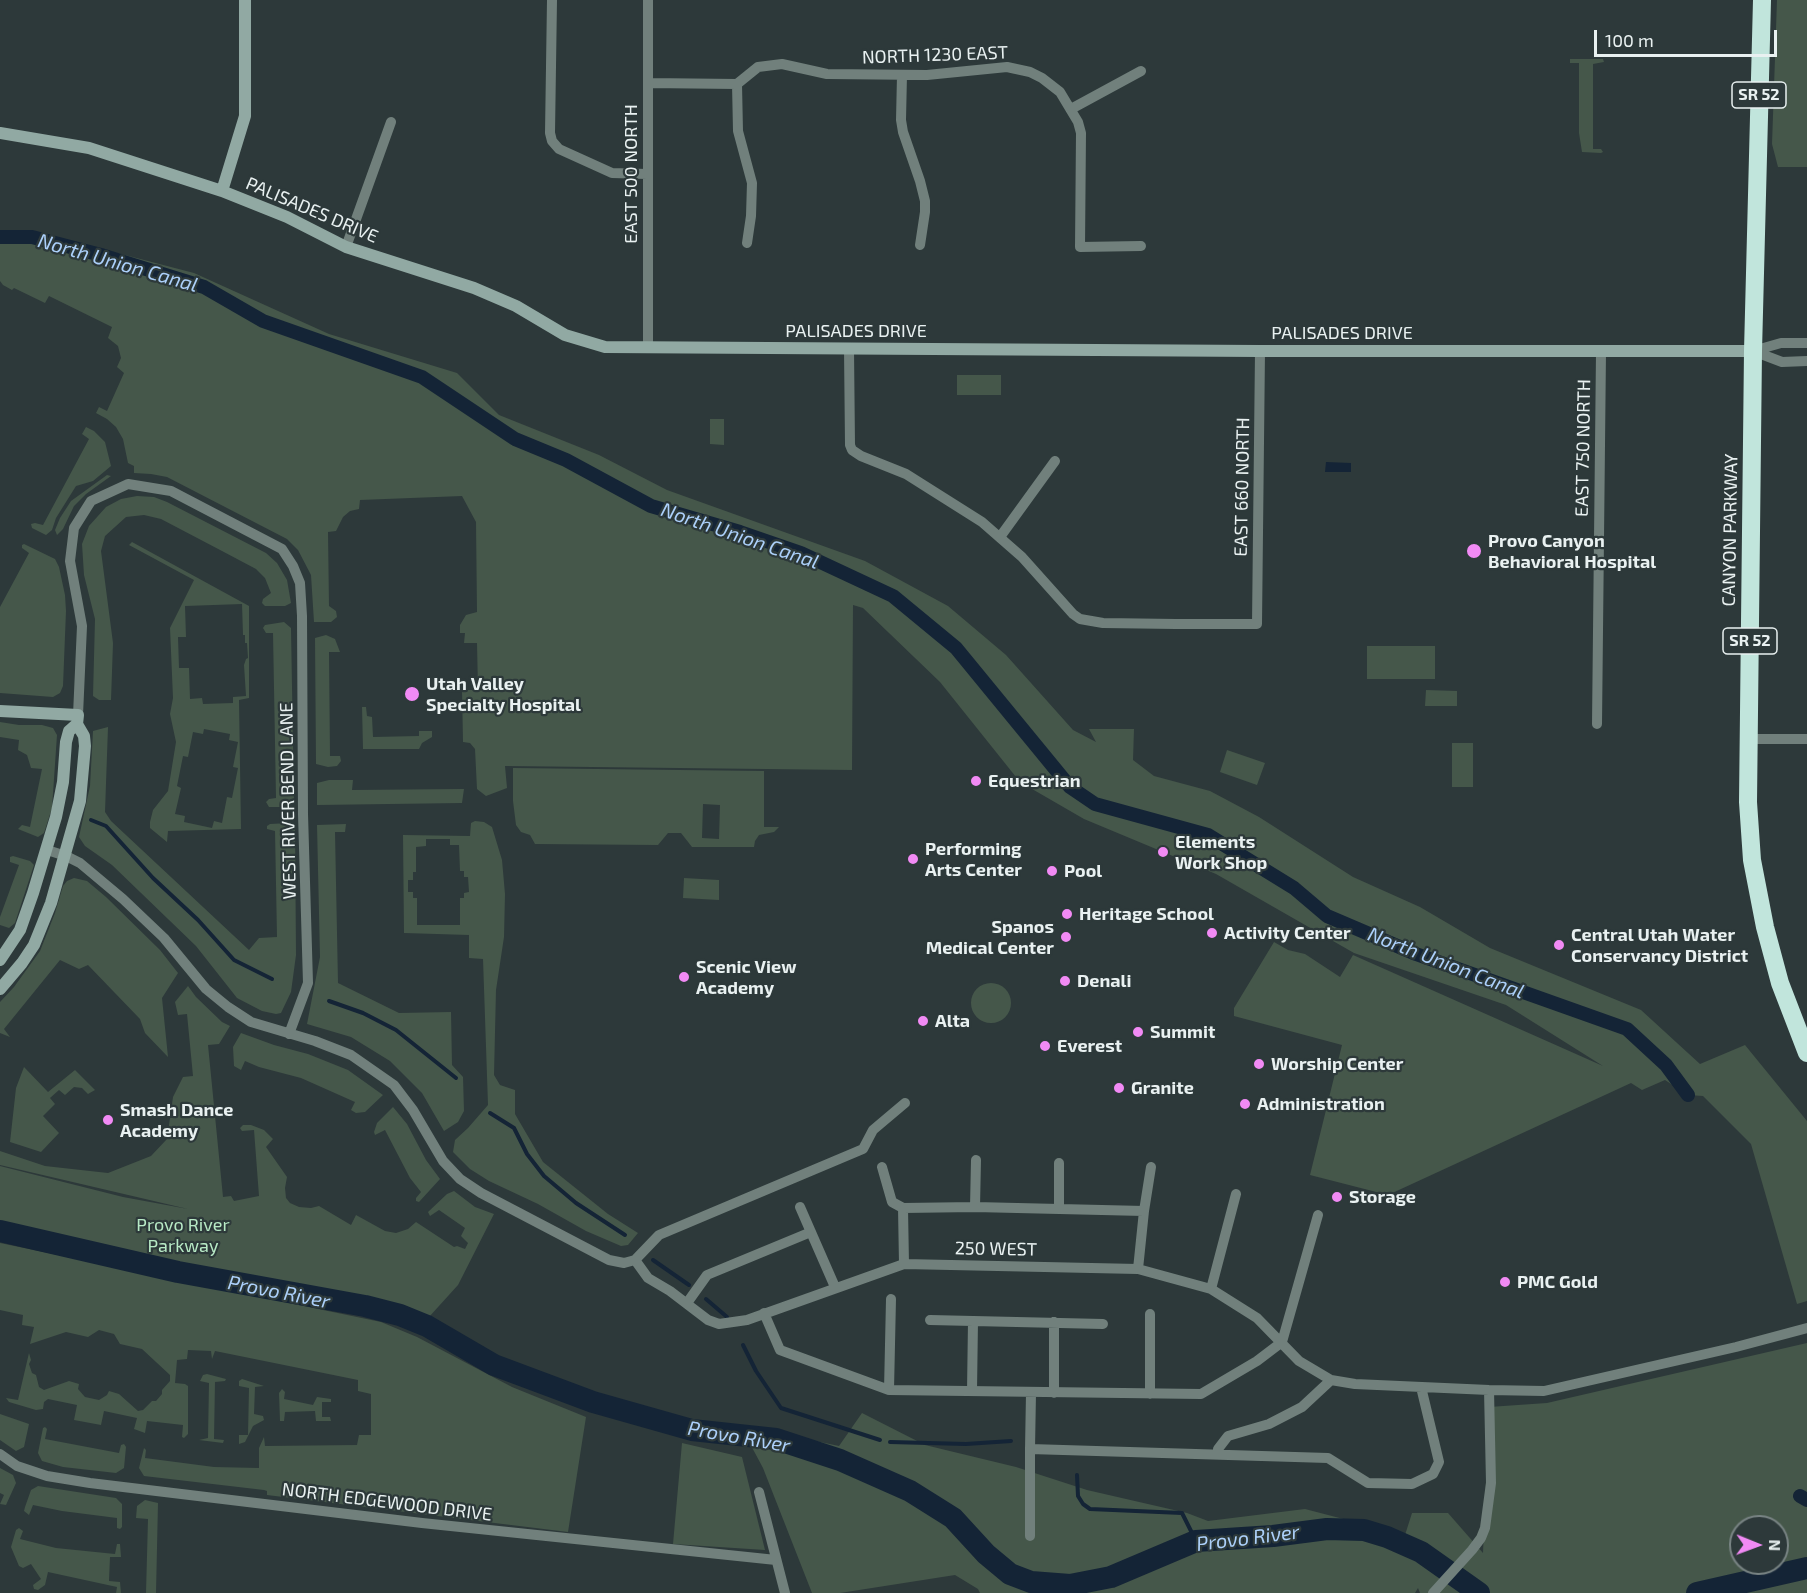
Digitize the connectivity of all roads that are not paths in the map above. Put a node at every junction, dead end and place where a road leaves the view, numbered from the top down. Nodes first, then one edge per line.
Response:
1 (245, 0) edge
2 (552, 0) edge
3 (648, 0) edge
4 (1762, 0) edge
5 (1141, 71) dead end
6 (902, 75) junction
7 (648, 83) junction
8 (737, 84) junction
9 (1071, 109) junction
10 (391, 122) dead end
11 (0, 133) edge
12 (647, 174) junction
13 (222, 191) junction
14 (747, 243) dead end
15 (920, 245) dead end
16 (1141, 246) dead end
17 (346, 248) junction
18 (1807, 343) edge
19 (648, 348) junction
20 (849, 349) junction
21 (1260, 351) junction
22 (1753, 351) junction
23 (1601, 352) junction
24 (1807, 361) edge
25 (1055, 461) dead end
26 (1000, 537) junction
27 (0, 711) edge
28 (78, 719) junction
29 (1597, 724) dead end
30 (1749, 739) junction
31 (1807, 739) edge
32 (47, 850) junction
33 (66, 856) junction
34 (0, 960) edge
35 (0, 989) edge
36 (289, 1034) junction
37 (1807, 1053) edge
38 (905, 1103) dead end
39 (976, 1160) dead end
40 (1059, 1163) dead end
41 (882, 1167) dead end
42 (1151, 1167) dead end
43 (1236, 1194) dead end
44 (800, 1207) dead end
45 (975, 1207) junction
46 (903, 1208) junction
47 (1059, 1209) junction
48 (1144, 1211) junction
49 (1318, 1215) dead end
50 (811, 1232) junction
51 (629, 1262) junction
52 (904, 1263) junction
53 (1138, 1269) junction
54 (835, 1287) junction
55 (1211, 1289) junction
56 (891, 1299) dead end
57 (687, 1303) junction
58 (764, 1313) junction
59 (1149, 1314) dead end
60 (930, 1320) dead end
61 (973, 1321) junction
62 (1054, 1322) junction
63 (1102, 1324) dead end
64 (1807, 1328) edge
65 (1282, 1342) junction
66 (1331, 1380) junction
67 (1421, 1388) junction
68 (889, 1390) junction
69 (1489, 1390) junction
70 (972, 1391) junction
71 (1031, 1393) junction
72 (1054, 1393) junction
73 (1150, 1394) junction
74 (1030, 1449) junction
75 (1218, 1454) junction
76 (0, 1455) edge
77 (759, 1492) dead end
78 (1030, 1536) dead end
79 (776, 1560) junction
80 (1434, 1592) edge
81 (785, 1593) edge

1 - 13 street
2 - 12 street
3 - 7 street, EAST 500 NORTH
4 - 22 highway, CANYON PARKWAY / SR 52
5 - 9 street
6 - 8 street, NORTH 1230 EAST
6 - 9 street, NORTH 1230 EAST
6 - 15 street
7 - 8 street
7 - 12 street, EAST 500 NORTH
8 - 14 street
9 - 16 street, NORTH 1230 EAST
10 - 17 street
11 - 13 street, PALISADES DRIVE
12 - 19 street, EAST 500 NORTH
13 - 17 street, PALISADES DRIVE
17 - 19 street, PALISADES DRIVE
18 - 22 street, PALISADES DRIVE
19 - 20 street, PALISADES DRIVE
20 - 21 street, PALISADES DRIVE
20 - 26 street
21 - 23 street, PALISADES DRIVE
21 - 26 street, EAST 660 NORTH
22 - 23 street, PALISADES DRIVE
22 - 24 street, PALISADES DRIVE
22 - 30 highway, CANYON PARKWAY / SR 52
23 - 29 street, EAST 750 NORTH
25 - 26 street
27 - 28 street
28 - 32 street
28 - 33 street
28 - 36 street, WEST RIVER BEND LANE
30 - 31 street
30 - 37 highway, CANYON PARKWAY / SR 52
32 - 33 street
32 - 34 street
33 - 35 street
33 - 36 street
36 - 51 street
38 - 51 street
39 - 45 street
40 - 47 street
41 - 46 street
42 - 48 street
43 - 55 street
44 - 50 street
45 - 46 street
45 - 47 street
46 - 52 street
47 - 48 street
48 - 53 street
49 - 65 street
50 - 54 street
50 - 57 street
51 - 57 street, 250 WEST
52 - 53 street, 250 WEST
52 - 54 street, 250 WEST
53 - 55 street, 250 WEST
54 - 58 street, 250 WEST
55 - 65 street, 250 WEST
56 - 68 street
57 - 58 street, 250 WEST
58 - 68 street
59 - 73 street
60 - 61 street
61 - 62 street
61 - 70 street
62 - 63 street
62 - 72 street
64 - 69 street, 250 WEST
65 - 66 street, 250 WEST
65 - 73 street
66 - 67 street, 250 WEST
66 - 75 street
67 - 69 street, 250 WEST
67 - 75 street
68 - 70 street
69 - 80 street
70 - 71 street
71 - 72 street
71 - 74 street
72 - 73 street
74 - 75 street
74 - 78 street
76 - 79 street, NORTH EDGEWOOD DRIVE
77 - 79 street
79 - 81 street

